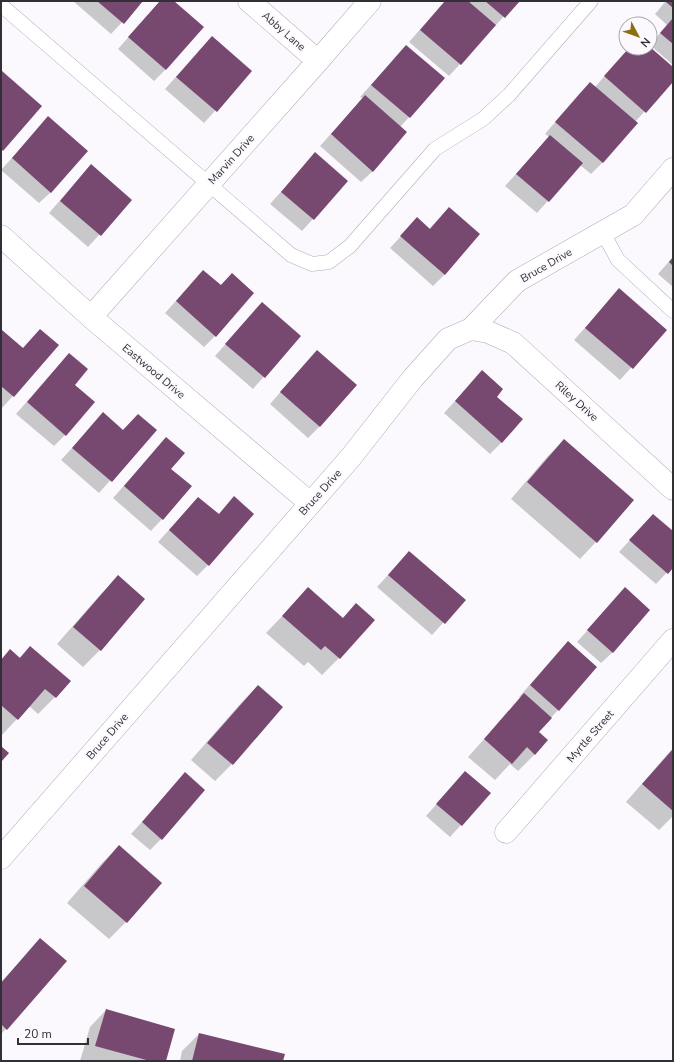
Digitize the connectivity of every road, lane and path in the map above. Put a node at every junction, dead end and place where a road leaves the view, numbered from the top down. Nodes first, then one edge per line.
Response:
1 (249, 1) edge
2 (370, 1) edge
3 (591, 1) edge
4 (1, 5) edge
5 (318, 61) junction
6 (673, 169) edge
7 (209, 184) junction
8 (603, 233) junction
9 (1, 236) edge
10 (673, 311) edge
11 (91, 317) junction
12 (471, 329) junction
13 (673, 489) edge
14 (310, 503) junction
15 (673, 640) edge
16 (506, 832) dead end
17 (1, 858) edge

1 - 5 street, Abby Lane
2 - 5 street, Marvin Drive
3 - 7 lane
4 - 7 lane
5 - 7 street, Marvin Drive
6 - 8 street, Bruce Drive
7 - 11 street, Marvin Drive
8 - 10 lane
8 - 12 street, Bruce Drive
9 - 11 street, Eastwood Drive
11 - 14 street, Eastwood Drive
12 - 13 street, Riley Drive
12 - 14 street, Bruce Drive
14 - 17 street, Bruce Drive
15 - 16 street, Myrtle Street

